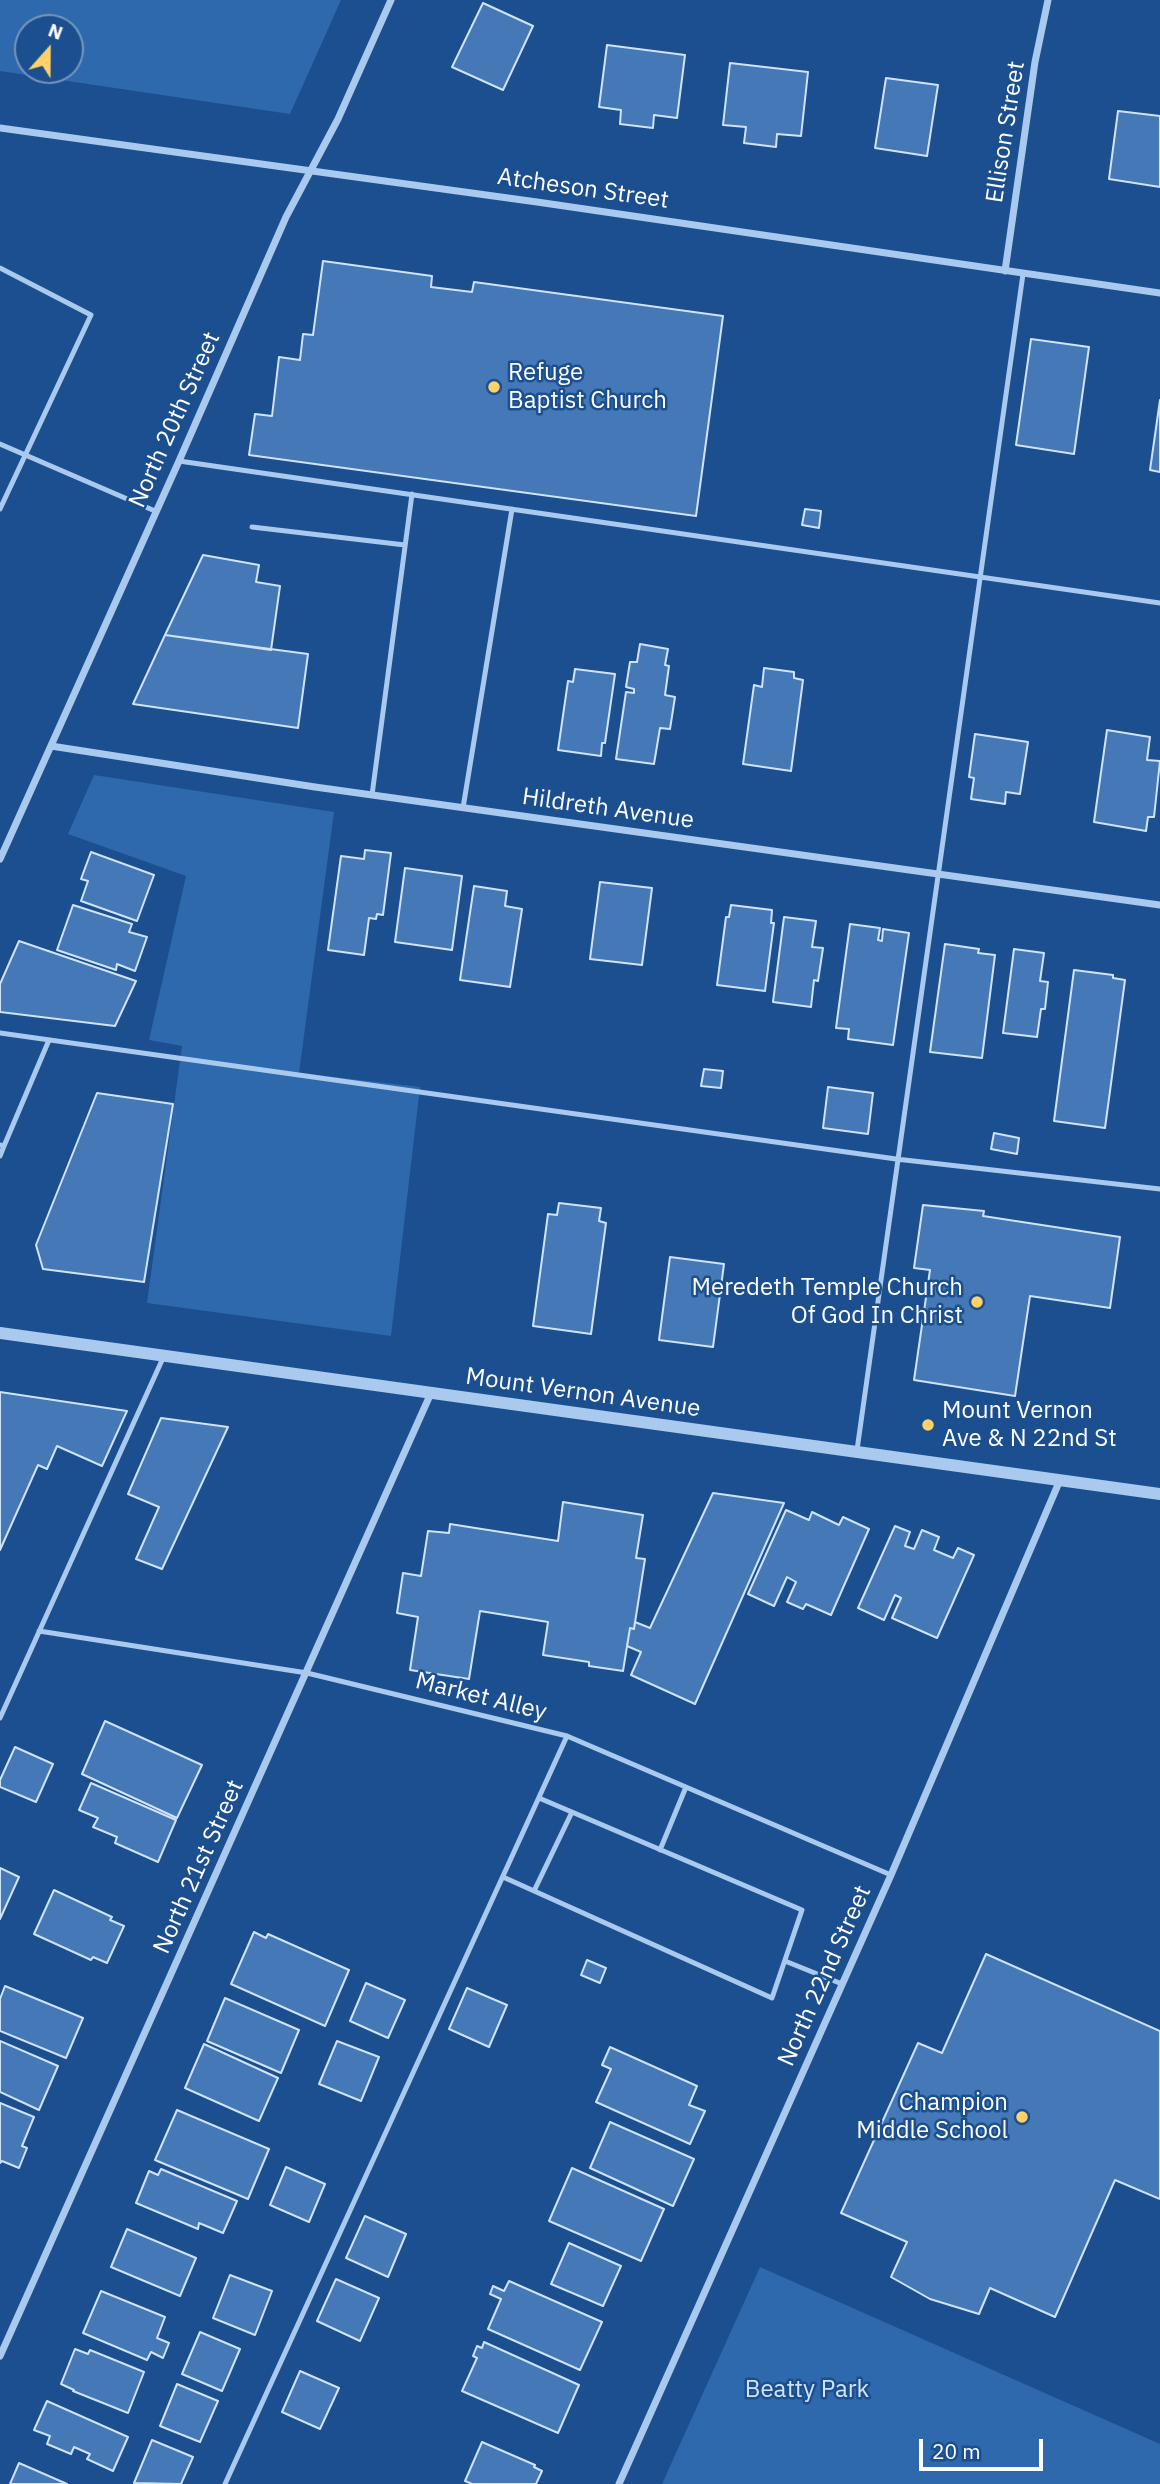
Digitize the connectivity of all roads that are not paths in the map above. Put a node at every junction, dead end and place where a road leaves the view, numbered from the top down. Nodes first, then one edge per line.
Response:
1 (391, 0) edge
2 (1048, 0) edge
3 (0, 128) edge
4 (311, 170) junction
5 (0, 268) edge
6 (1005, 271) junction
7 (1023, 274) junction
8 (1160, 293) edge
9 (0, 444) edge
10 (27, 455) junction
11 (179, 461) junction
12 (412, 494) junction
13 (0, 509) edge
14 (512, 509) junction
15 (155, 510) junction
16 (252, 527) dead end
17 (405, 545) junction
18 (982, 577) junction
19 (1160, 603) edge
20 (51, 746) junction
21 (372, 795) junction
22 (463, 808) junction
23 (0, 859) edge
24 (938, 875) junction
25 (1160, 905) edge
26 (0, 1032) edge
27 (50, 1040) junction
28 (2, 1146) edge
29 (0, 1156) edge
30 (896, 1159) junction
31 (1160, 1189) edge
32 (0, 1334) edge
33 (164, 1355) junction
34 (431, 1393) junction
35 (857, 1453) junction
36 (1060, 1480) junction
37 (1160, 1494) edge
38 (39, 1631) junction
39 (307, 1673) junction
40 (3, 1705) edge
41 (0, 1718) edge
42 (567, 1736) junction
43 (686, 1787) junction
44 (539, 1798) junction
45 (572, 1812) junction
46 (660, 1850) junction
47 (891, 1875) junction
48 (503, 1877) junction
49 (534, 1891) junction
50 (785, 1961) junction
51 (842, 1984) junction
52 (0, 2357) edge
53 (225, 2484) edge
54 (620, 2484) edge

1 - 4 street, North 20th Street
2 - 6 street, Ellison Street
3 - 4 street, Atcheson Street
4 - 6 street, Atcheson Street
4 - 11 street, North 20th Street
5 - 10 lane
6 - 7 street, Atcheson Street
7 - 8 street, Atcheson Street
7 - 18 lane
9 - 10 lane
10 - 13 lane
10 - 15 lane
11 - 12 lane
11 - 15 street, North 20th Street
12 - 14 lane
12 - 17 lane
14 - 18 lane
14 - 22 lane
15 - 20 street, North 20th Street
16 - 17 lane
17 - 21 lane
18 - 19 lane
18 - 24 lane
20 - 21 street, Hildreth Avenue
20 - 23 street, North 20th Street
21 - 22 street, Hildreth Avenue
22 - 24 street, Hildreth Avenue
24 - 25 street, Hildreth Avenue
24 - 30 lane
26 - 27 lane
27 - 28 lane
27 - 30 lane
28 - 29 lane
30 - 31 lane
30 - 35 lane
32 - 33 street, Mount Vernon Avenue
33 - 34 street, Mount Vernon Avenue
33 - 38 lane
34 - 35 street, Mount Vernon Avenue
34 - 39 street, North 21st Street
35 - 36 street, Mount Vernon Avenue
36 - 37 street, Mount Vernon Avenue
36 - 47 street, North 22nd Street
38 - 39 lane, Market Alley
38 - 40 lane
39 - 42 lane, Market Alley
39 - 52 street, North 21st Street
40 - 41 lane
42 - 43 lane, Market Alley
42 - 44 lane
43 - 46 lane
43 - 47 lane, Market Alley
44 - 45 lane
44 - 48 lane
45 - 46 lane
45 - 49 lane
46 - 50 lane
47 - 51 street, North 22nd Street
48 - 49 lane
48 - 53 lane
49 - 50 lane
50 - 51 lane
51 - 54 street, North 22nd Street

